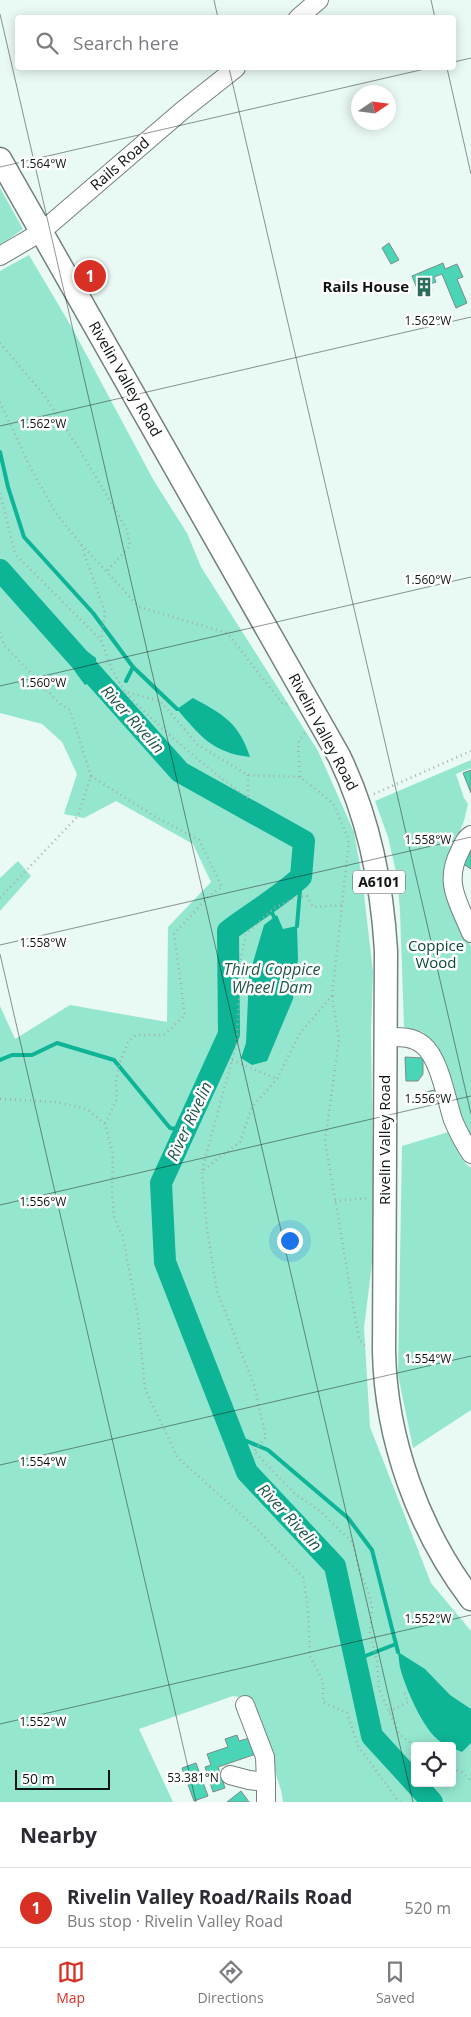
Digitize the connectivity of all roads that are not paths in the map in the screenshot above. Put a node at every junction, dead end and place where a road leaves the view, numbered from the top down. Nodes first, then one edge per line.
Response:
1 (319, 0) edge
2 (302, 15) edge
3 (233, 70) edge
4 (0, 159) edge
5 (41, 232) junction
6 (0, 256) edge
7 (471, 835) edge
8 (471, 933) edge
9 (386, 1037) junction
10 (471, 1154) edge
11 (471, 1599) edge
12 (245, 1704) dead end
13 (230, 1775) dead end
14 (266, 1782) junction
15 (266, 1802) edge

1 - 2 street
3 - 5 street, Rails Road
4 - 5 main road, Rivelin Valley Road / A6101
5 - 6 street, Rails Road
5 - 9 main road, Rivelin Valley Road / A6101
7 - 8 street
9 - 10 street
9 - 11 main road, Rivelin Valley Road / A6101
12 - 14 street
13 - 14 street
14 - 15 street

